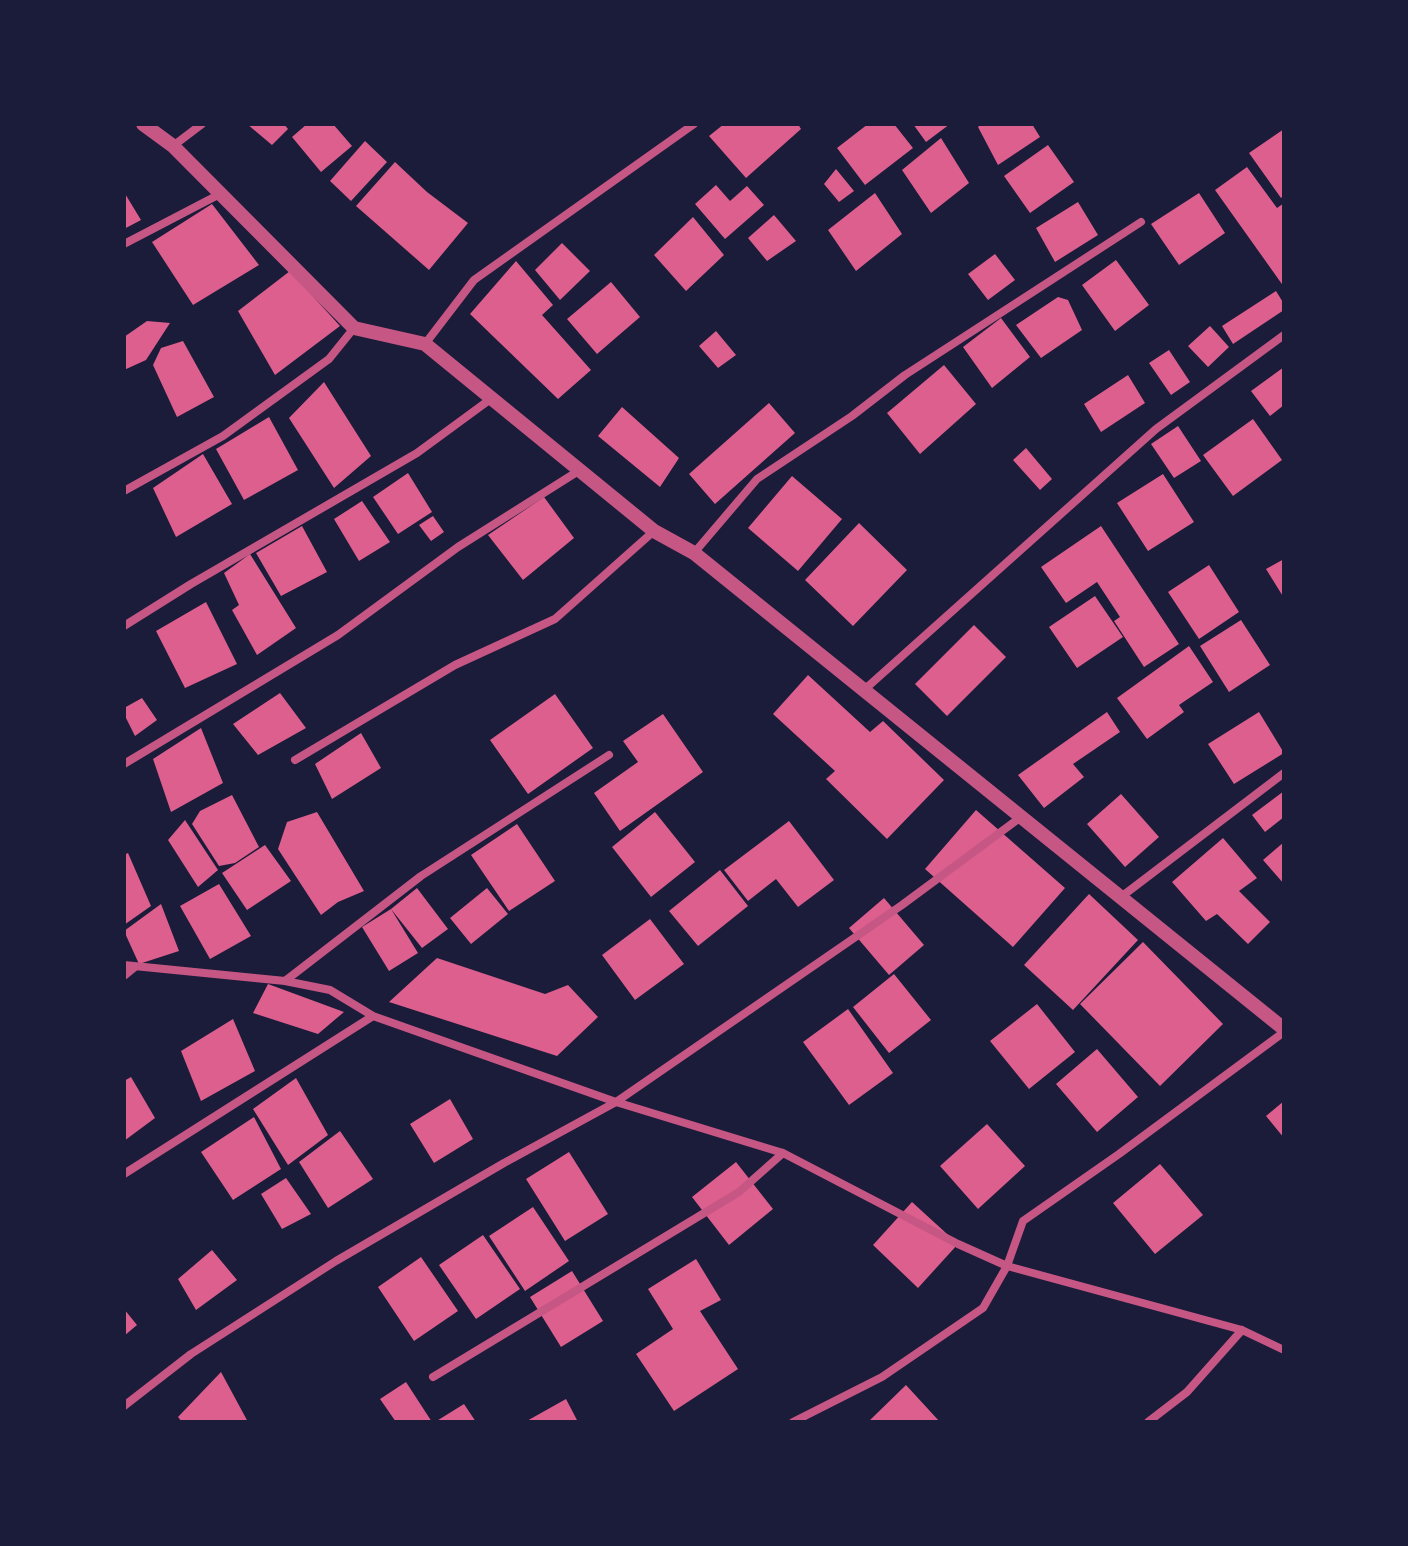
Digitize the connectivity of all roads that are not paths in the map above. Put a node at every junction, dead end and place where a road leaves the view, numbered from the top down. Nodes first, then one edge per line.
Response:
1 (143, 124) edge
2 (202, 124) edge
3 (694, 124) edge
4 (173, 146) junction
5 (220, 194) junction
6 (1141, 222) dead end
7 (124, 244) edge
8 (354, 328) junction
9 (1284, 335) edge
10 (425, 344) junction
11 (492, 398) junction
12 (580, 470) junction
13 (124, 491) edge
14 (654, 531) junction
15 (694, 553) junction
16 (124, 626) edge
17 (863, 691) junction
18 (609, 755) dead end
19 (295, 760) dead end
20 (124, 764) edge
21 (1284, 773) edge
22 (1022, 817) junction
23 (1121, 897) junction
24 (124, 965) edge
25 (135, 967) junction
26 (124, 976) edge
27 (285, 981) junction
28 (373, 1016) junction
29 (1284, 1030) edge
30 (616, 1102) junction
31 (783, 1153) junction
32 (124, 1174) edge
33 (1007, 1266) junction
34 (1242, 1330) junction
35 (1284, 1350) edge
36 (433, 1377) dead end
37 (124, 1406) edge
38 (793, 1422) edge
39 (1148, 1422) edge

1 - 4 street
2 - 4 street
3 - 10 street
4 - 5 street
5 - 7 street
5 - 8 street
6 - 15 street
8 - 10 street
8 - 13 street
9 - 17 street
10 - 11 street
11 - 12 street
11 - 16 street
12 - 14 street
12 - 20 street
14 - 15 street
14 - 19 street
15 - 17 street
17 - 22 street
18 - 27 street
21 - 23 street
22 - 23 street
22 - 30 street
23 - 29 street
24 - 25 street
25 - 26 street
25 - 27 street
27 - 28 street
28 - 30 street
28 - 32 street
29 - 33 street
30 - 31 street
30 - 37 street
31 - 33 street
31 - 36 street
33 - 34 street
33 - 38 street
34 - 35 street
34 - 39 street

